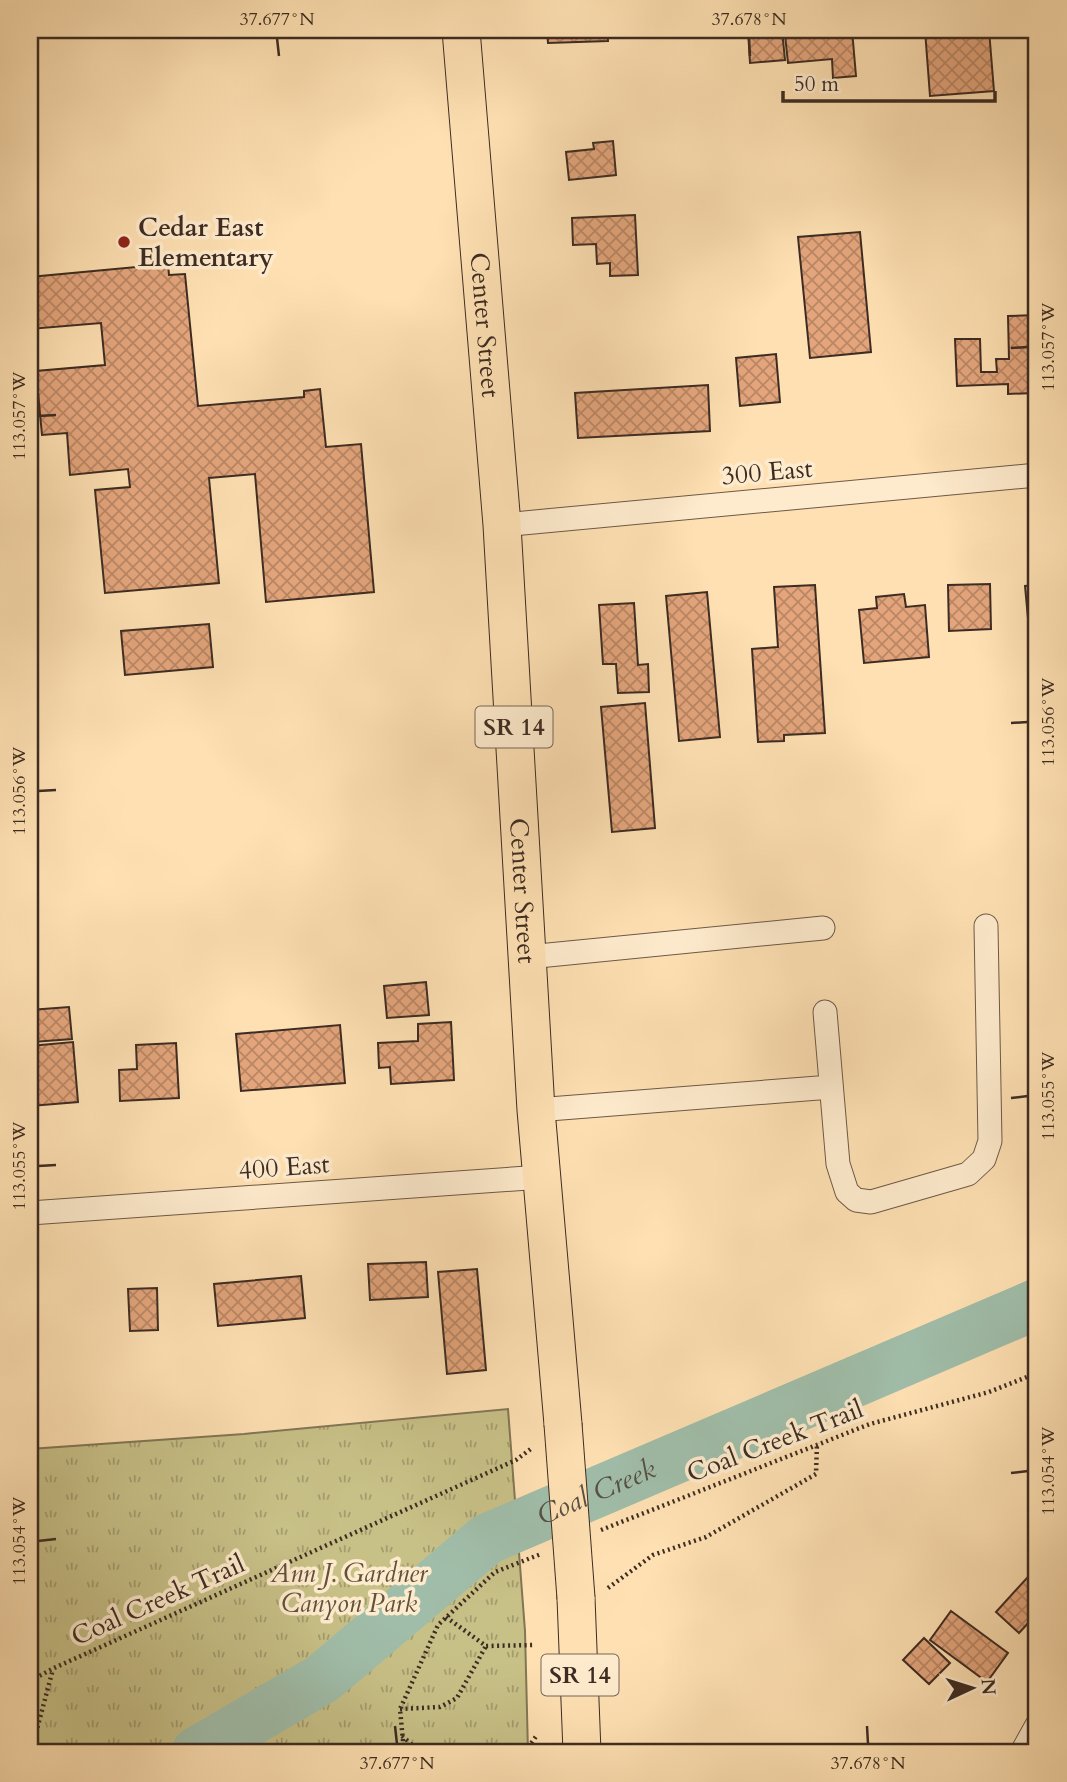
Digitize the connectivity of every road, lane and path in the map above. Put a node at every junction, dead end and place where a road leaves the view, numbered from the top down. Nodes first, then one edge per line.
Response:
1 (461, 30) edge
2 (1037, 475) edge
3 (502, 525) junction
4 (986, 926) dead end
5 (823, 928) dead end
6 (527, 957) junction
7 (825, 1012) dead end
8 (831, 1087) junction
9 (536, 1110) junction
10 (542, 1177) junction
11 (30, 1213) edge
12 (1037, 1373) edge
13 (564, 1424) junction
14 (817, 1443) junction
15 (598, 1531) dead end
16 (547, 1552) dead end
17 (576, 1604) junction
18 (446, 1617) junction
19 (535, 1645) dead end
20 (486, 1647) junction
21 (54, 1668) junction
22 (30, 1681) edge
23 (400, 1709) junction
24 (1037, 1724) edge
25 (401, 1735) junction
26 (537, 1735) dead end
27 (30, 1742) edge
28 (404, 1752) edge
29 (420, 1752) edge
30 (525, 1752) edge
31 (582, 1752) edge
32 (1021, 1752) edge

1 - 3 main road, Center Street / SR 14
2 - 3 street, 300 East
3 - 6 main road, Center Street / SR 14
4 - 8 street
5 - 6 street
6 - 9 main road, Center Street / SR 14
7 - 8 street
8 - 9 street
9 - 10 main road, Center Street / SR 14
10 - 11 street, 400 East
10 - 13 main road, Center Street / SR 14
12 - 14 path, Coal Creek Trail
13 - 17 main road, Center Street / SR 14, bridge
13 - 21 path, Coal Creek Trail
14 - 15 path, Coal Creek Trail
14 - 17 path
16 - 18 path
17 - 31 main road, Center Street / SR 14
18 - 20 path
18 - 23 path
19 - 20 path
20 - 23 path
21 - 22 path, Coal Creek Trail
21 - 27 path
23 - 25 path
24 - 32 street
25 - 28 path
25 - 29 path
26 - 30 path

